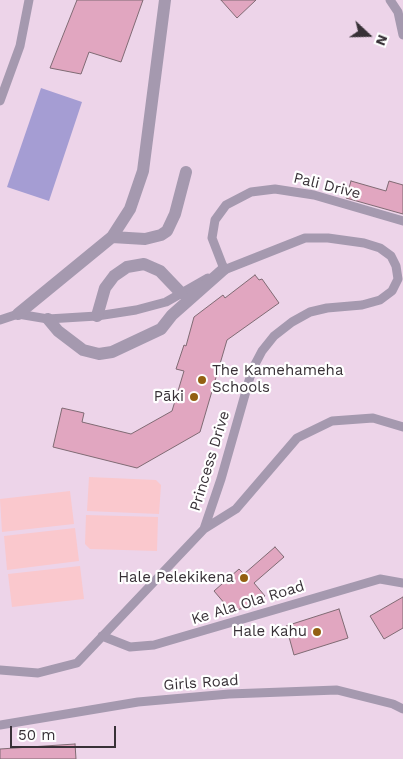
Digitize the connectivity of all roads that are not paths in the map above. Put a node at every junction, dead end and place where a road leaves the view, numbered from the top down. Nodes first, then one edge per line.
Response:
1 (28, 0) edge
2 (165, 0) edge
3 (390, 0) edge
4 (403, 35) edge
5 (0, 101) edge
6 (186, 172) dead end
7 (403, 221) edge
8 (112, 237) junction
9 (224, 269) junction
10 (181, 293) junction
11 (18, 314) junction
12 (97, 316) junction
13 (48, 318) junction
14 (0, 320) edge
15 (403, 427) edge
16 (204, 529) junction
17 (403, 583) edge
18 (102, 636) junction
19 (0, 670) edge
20 (403, 709) edge
21 (0, 725) edge

1 - 5 lane
2 - 8 street
3 - 4 lane
6 - 8 street
7 - 9 lane, Pali Drive
8 - 11 street
9 - 10 lane, Princess Drive
9 - 13 street
9 - 16 lane, Princess Drive
10 - 12 lane, Princess Drive
10 - 12 street
11 - 13 lane, Princess Drive
11 - 14 lane, Princess Drive
12 - 13 lane, Princess Drive
15 - 16 lane
16 - 18 lane, Princess Drive
17 - 18 lane, Ke Ala Ola Road
18 - 19 lane, Princess Drive
20 - 21 lane, Girls Road

